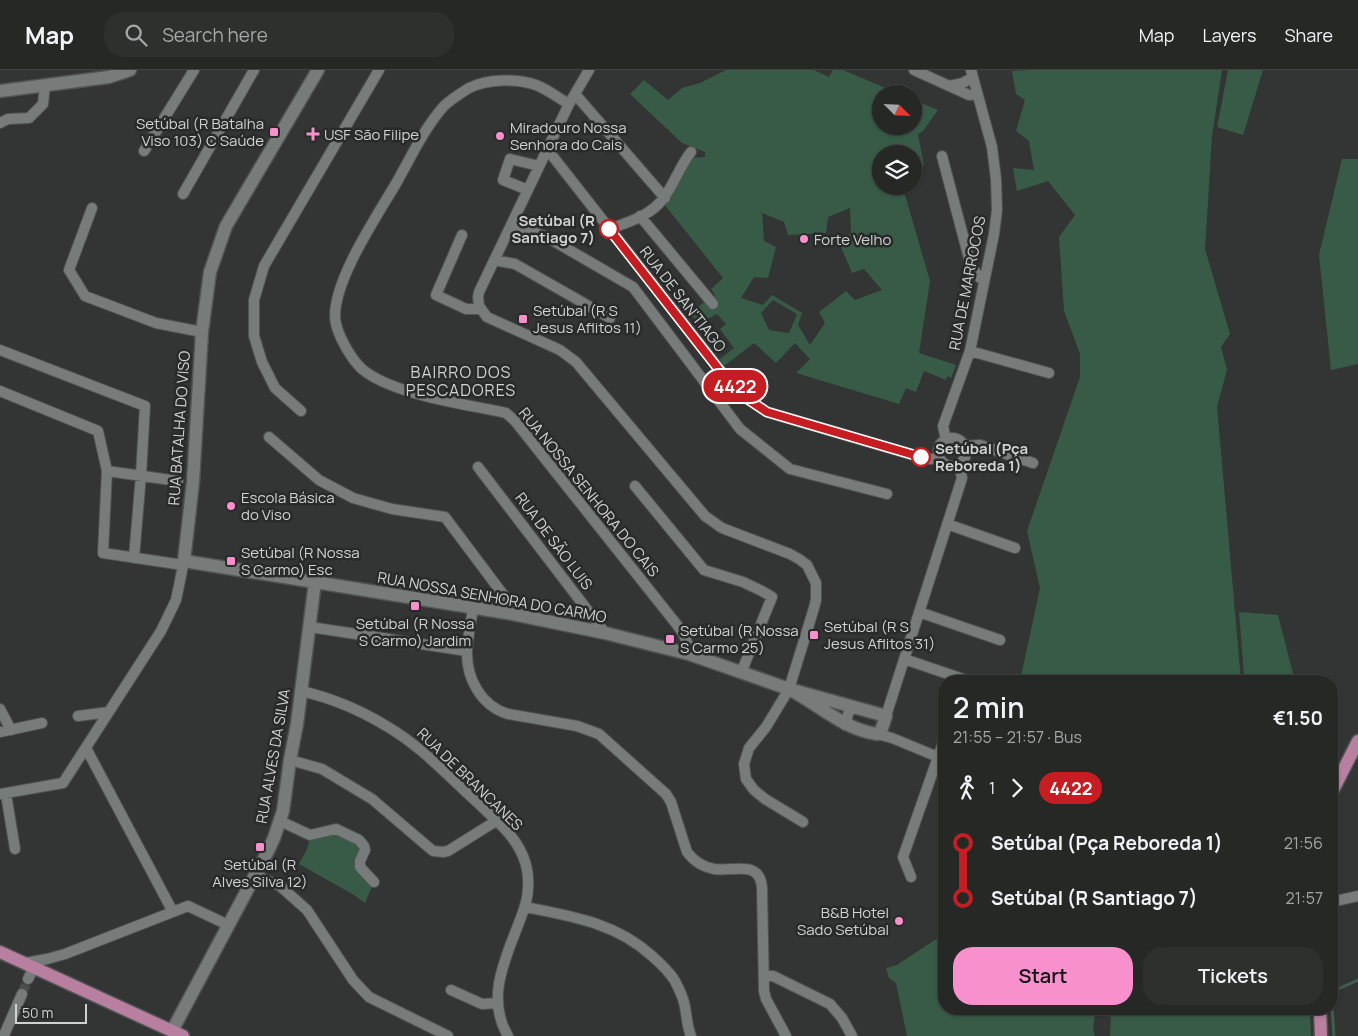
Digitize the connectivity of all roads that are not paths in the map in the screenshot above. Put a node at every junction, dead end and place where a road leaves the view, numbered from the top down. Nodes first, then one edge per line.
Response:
1 (130, 70) edge
2 (194, 70) edge
3 (254, 70) edge
4 (318, 70) edge
5 (379, 70) edge
6 (589, 70) edge
7 (914, 70) edge
8 (972, 74) edge
9 (45, 85) junction
10 (949, 86) junction
11 (0, 91) edge
12 (575, 94) junction
13 (978, 94) junction
14 (568, 104) junction
15 (0, 123) edge
16 (547, 149) junction
17 (144, 150) dead end
18 (691, 152) dead end
19 (942, 156) dead end
20 (539, 166) junction
21 (528, 190) junction
22 (183, 194) dead end
23 (665, 198) junction
24 (92, 208) dead end
25 (640, 216) junction
26 (511, 226) junction
27 (609, 229) junction
28 (462, 235) dead end
29 (494, 260) junction
30 (984, 279) junction
31 (714, 304) dead end
32 (480, 309) junction
33 (610, 318) dead end
34 (202, 332) junction
35 (0, 350) edge
36 (970, 351) junction
37 (1049, 373) dead end
38 (0, 392) edge
39 (301, 411) dead end
40 (269, 437) dead end
41 (946, 440) junction
42 (965, 446) junction
43 (940, 459) junction
44 (1033, 462) dead end
45 (959, 465) junction
46 (478, 467) dead end
47 (107, 471) junction
48 (141, 475) junction
49 (178, 481) dead end
50 (635, 486) dead end
51 (887, 494) dead end
52 (947, 524) junction
53 (1015, 548) dead end
54 (134, 558) junction
55 (184, 563) junction
56 (315, 582) junction
57 (473, 608) junction
58 (919, 612) junction
59 (508, 613) junction
60 (310, 627) junction
61 (605, 633) junction
62 (1000, 640) dead end
63 (467, 651) junction
64 (689, 654) junction
65 (904, 659) junction
66 (742, 673) junction
67 (949, 675) edge
68 (789, 690) junction
69 (301, 691) junction
70 (855, 708) junction
71 (0, 709) edge
72 (109, 712) junction
73 (78, 716) dead end
74 (42, 723) dead end
75 (846, 725) junction
76 (882, 725) junction
77 (11, 730) junction
78 (0, 732) edge
79 (1358, 742) edge
80 (86, 748) junction
81 (938, 757) joint
82 (290, 760) junction
83 (1338, 781) edge
84 (3, 794) edge
85 (280, 821) junction
86 (496, 821) junction
87 (803, 822) dead end
88 (15, 849) dead end
89 (255, 874) junction
90 (911, 877) dead end
91 (374, 882) dead end
92 (1358, 896) edge
93 (1338, 900) edge
94 (525, 907) junction
95 (173, 912) junction
96 (228, 925) junction
97 (0, 952) edge
98 (29, 970) junction
99 (764, 976) junction
100 (451, 990) dead end
101 (22, 994) tunnel mouth
102 (497, 1003) junction
103 (1320, 1015) edge
104 (177, 1034) edge
105 (4, 1035) dead end
106 (688, 1035) edge
107 (448, 1036) edge
108 (508, 1036) edge
109 (786, 1036) edge
110 (852, 1036) edge
111 (1321, 1036) edge

1 - 9 street
2 - 17 street
3 - 22 street
4 - 34 street, RUA BATALHA DO VISO
5 - 39 street
6 - 12 street
7 - 10 street
8 - 10 street
8 - 13 street, RUA DE MARROCOS
9 - 11 street
9 - 15 street
10 - 13 street
12 - 14 street
12 - 23 street
13 - 30 street, RUA DE MARROCOS
14 - 16 street
14 - 64 street, RUA NOSSA SENHORA DO CAIS
16 - 20 street
16 - 27 street, RUA DE SAN'TIAGO
18 - 23 street
19 - 30 street
20 - 21 street
20 - 21 street
21 - 26 street
23 - 25 street
24 - 34 street
25 - 27 street
25 - 31 street
26 - 29 street
26 - 51 street
27 - 43 street, RUA DE SAN'TIAGO
28 - 32 street
29 - 32 street
29 - 33 street
30 - 36 street, RUA DE MARROCOS
32 - 68 street
34 - 55 street, RUA BATALHA DO VISO
35 - 48 street
36 - 37 street
36 - 41 street, RUA DE MARROCOS
38 - 47 street
40 - 59 street
41 - 42 street
41 - 43 street
42 - 44 street
42 - 45 street
43 - 45 street
45 - 52 street
46 - 61 street, RUA DE SÃO LUIS
47 - 48 street
47 - 54 street
48 - 49 street
48 - 54 street
50 - 66 street
52 - 53 street
52 - 58 street
54 - 55 street
55 - 56 street, RUA NOSSA SENHORA DO CARMO
55 - 72 street, RUA BATALHA DO VISO
56 - 57 street, RUA NOSSA SENHORA DO CARMO
56 - 60 street, RUA ALVES DA SILVA
57 - 59 street, RUA NOSSA SENHORA DO CARMO
57 - 63 street
58 - 62 street
58 - 65 street
59 - 61 street, RUA NOSSA SENHORA DO CARMO
60 - 63 street
60 - 69 street, RUA ALVES DA SILVA
61 - 64 street, RUA NOSSA SENHORA DO CARMO
63 - 99 street
64 - 66 street, RUA NOSSA SENHORA DO CARMO
65 - 67 street
65 - 76 street
66 - 68 street, RUA NOSSA SENHORA DO CARMO
68 - 70 street
68 - 75 street
68 - 87 street
69 - 82 street, RUA ALVES DA SILVA
69 - 86 street, RUA DE BRANCANES
70 - 75 street
70 - 76 street
71 - 77 street
72 - 73 street
72 - 80 street, RUA BATALHA DO VISO
74 - 77 street
75 - 76 street
76 - 81 street
77 - 78 street
79 - 83 main road
80 - 84 street, RUA BATALHA DO VISO
80 - 95 street
81 - 90 street
82 - 85 street, RUA ALVES DA SILVA
82 - 86 street
84 - 88 street
85 - 89 street, RUA ALVES DA SILVA
85 - 91 street
86 - 94 street, RUA DE BRANCANES
89 - 96 street, RUA ALVES DA SILVA
89 - 107 street
92 - 93 street
94 - 102 street, RUA DE BRANCANES
94 - 106 street
95 - 96 street
95 - 98 street
96 - 104 street, RUA ALVES DA SILVA
97 - 98 main road
98 - 104 main road
99 - 109 street
99 - 110 street
100 - 102 street
101 - 105 street
102 - 108 street, RUA DE BRANCANES
103 - 111 main road

